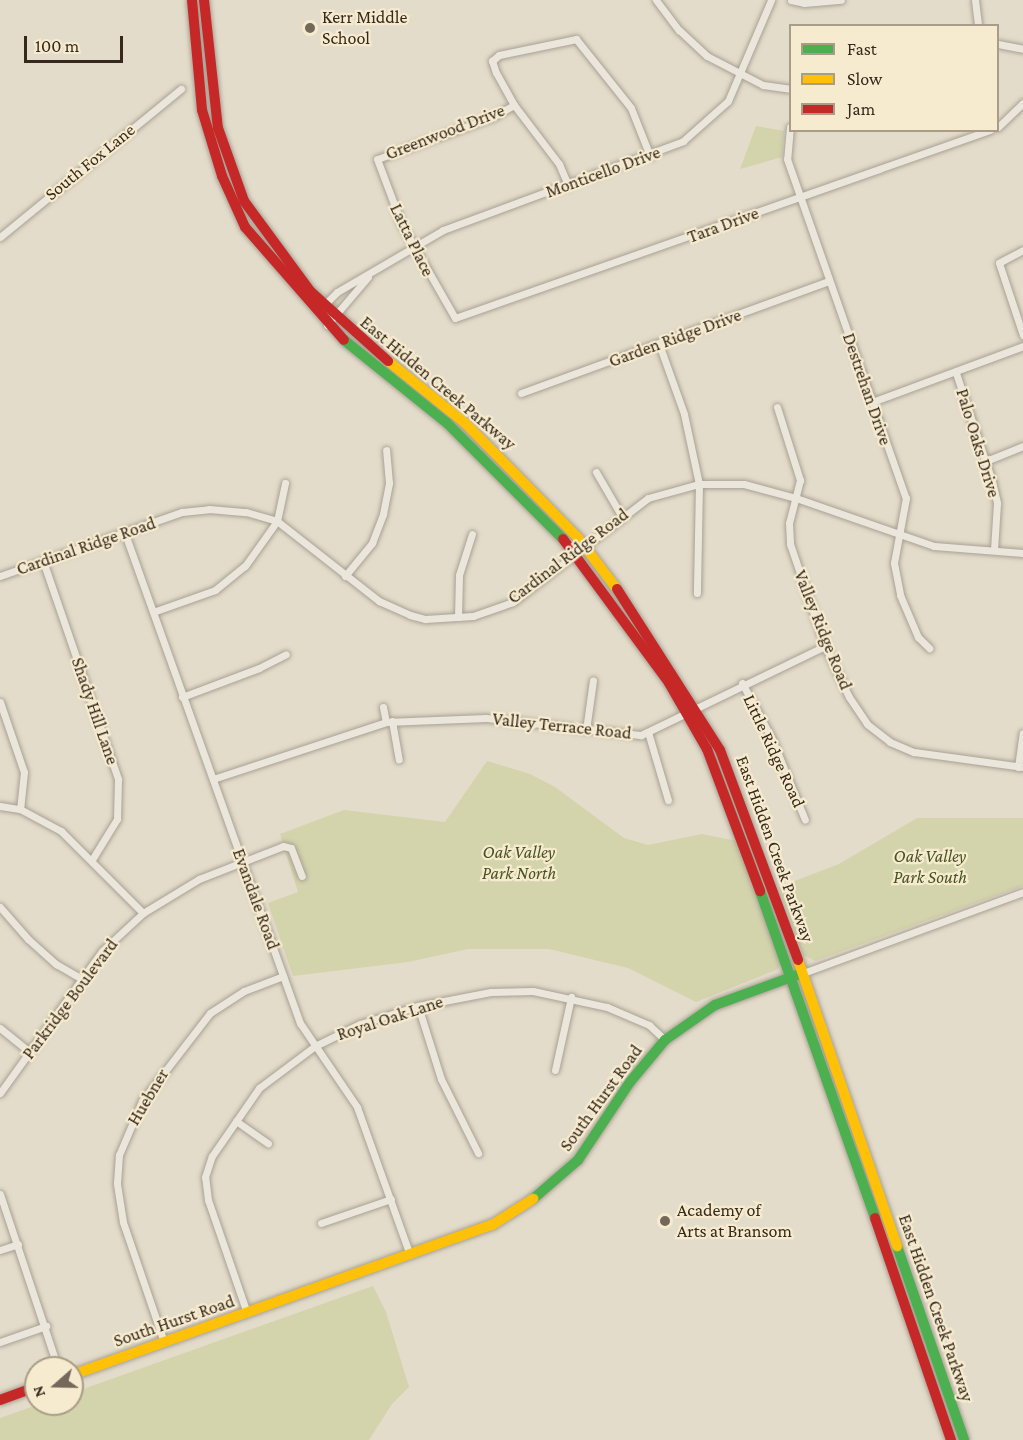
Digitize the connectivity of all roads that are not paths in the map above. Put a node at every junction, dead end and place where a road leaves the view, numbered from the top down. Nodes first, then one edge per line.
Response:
1 (192, 0) edge
2 (204, 0) edge
3 (656, 0) edge
4 (771, 0) edge
5 (791, 0) edge
6 (841, 0) edge
7 (975, 0) edge
8 (978, 24) edge
9 (999, 44) edge
10 (1023, 49) edge
11 (740, 76) junction
12 (181, 89) dead end
13 (789, 89) edge
14 (1023, 103) edge
15 (514, 105) junction
16 (999, 127) edge
17 (790, 132) edge
18 (984, 132) edge
19 (650, 156) junction
20 (377, 159) joint
21 (568, 185) junction
22 (800, 197) junction
23 (0, 237) edge
24 (413, 246) junction
25 (1023, 250) edge
26 (370, 275) junction
27 (829, 281) junction
28 (320, 310) junction
29 (455, 318) joint
30 (331, 321) junction
31 (1023, 335) edge
32 (659, 344) junction
33 (1023, 345) edge
34 (956, 373) junction
35 (521, 393) dead end
36 (872, 402) junction
37 (777, 407) dead end
38 (1023, 446) edge
39 (386, 450) dead end
40 (986, 461) junction
41 (596, 472) dead end
42 (285, 483) dead end
43 (699, 484) junction
44 (796, 498) junction
45 (621, 515) junction
46 (277, 521) junction
47 (124, 531) junction
48 (472, 534) dead end
49 (900, 534) junction
50 (994, 549) junction
51 (580, 551) junction
52 (1023, 553) edge
53 (43, 561) junction
54 (0, 576) edge
55 (345, 576) junction
56 (697, 593) dead end
57 (153, 612) junction
58 (459, 617) junction
59 (825, 646) junction
60 (929, 648) dead end
61 (286, 654) dead end
62 (593, 680) dead end
63 (742, 683) junction
64 (182, 697) junction
65 (0, 702) edge
66 (383, 707) dead end
67 (690, 710) junction
68 (389, 721) junction
69 (586, 730) junction
70 (648, 732) junction
71 (1023, 733) edge
72 (399, 759) dead end
73 (1020, 767) edge
74 (213, 779) junction
75 (668, 800) dead end
76 (0, 806) edge
77 (20, 809) junction
78 (805, 820) dead end
79 (93, 858) junction
80 (242, 861) junction
81 (302, 876) dead end
82 (1023, 892) edge
83 (0, 907) edge
84 (143, 913) junction
85 (803, 973) junction
86 (284, 976) junction
87 (792, 977) junction
88 (82, 979) junction
89 (571, 997) junction
90 (418, 1006) junction
91 (0, 1028) edge
92 (665, 1040) junction
93 (315, 1046) junction
94 (30, 1052) junction
95 (555, 1070) dead end
96 (0, 1093) edge
97 (236, 1120) junction
98 (268, 1143) dead end
99 (478, 1153) dead end
100 (0, 1194) edge
101 (391, 1199) junction
102 (321, 1223) dead end
103 (18, 1244) junction
104 (0, 1250) edge
105 (410, 1255) junction
106 (247, 1313) junction
107 (46, 1326) junction
108 (0, 1342) edge
109 (164, 1342) junction
110 (55, 1356) edge
111 (84, 1371) edge
112 (24, 1392) edge
113 (0, 1400) edge
114 (949, 1440) edge
115 (964, 1440) edge

1 - 28 main road, East Hidden Creek Parkway
2 - 28 main road, East Hidden Creek Parkway
3 - 11 street
4 - 11 street, Monticello Drive
5 - 6 street
7 - 8 street
9 - 10 street
11 - 13 street
11 - 19 street, Monticello Drive
12 - 23 street, South Fox Lane
14 - 16 street
15 - 19 street
15 - 20 street, Greenwood Drive
15 - 21 street
17 - 22 street, Destrehan Drive
18 - 22 street, Tara Drive
19 - 21 street, Monticello Drive
20 - 24 street, Latta Place
21 - 24 street, Monticello Drive
22 - 27 street, Destrehan Drive
22 - 29 street, Tara Drive
24 - 26 street, Monticello Drive
24 - 29 street, Latta Place
25 - 31 street
26 - 28 street, Monticello Drive
26 - 30 street, Monticello Drive
27 - 32 street, Garden Ridge Drive
27 - 36 street, Destrehan Drive
28 - 30 main road, East Hidden Creek Parkway
30 - 51 main road, East Hidden Creek Parkway
32 - 35 street, Garden Ridge Drive
32 - 43 street
33 - 34 street
34 - 36 street
34 - 40 street, Palo Oaks Drive
36 - 49 street, Destrehan Drive
37 - 44 street, Valley Ridge Road
38 - 40 street
39 - 55 street
40 - 50 street, Palo Oaks Drive
41 - 45 street
42 - 46 street
43 - 44 street, Cardinal Ridge Road
43 - 45 street, Cardinal Ridge Road
43 - 56 street
44 - 49 street, Cardinal Ridge Road
44 - 59 street, Valley Ridge Road
45 - 51 street, Cardinal Ridge Road
46 - 47 street, Cardinal Ridge Road
46 - 55 street, Cardinal Ridge Road
46 - 57 street
47 - 53 street, Cardinal Ridge Road
47 - 57 street, Evandale Road
48 - 58 street
49 - 50 street, Cardinal Ridge Road
49 - 60 street, Destrehan Drive
50 - 52 street, Cardinal Ridge Road
51 - 58 street, Cardinal Ridge Road
51 - 67 main road, East Hidden Creek Parkway
53 - 54 street, Cardinal Ridge Road
53 - 79 street, Shady Hill Lane
55 - 58 street, Cardinal Ridge Road
57 - 64 street, Evandale Road
59 - 63 street, Valley Terrace Road
59 - 73 street, Valley Ridge Road
61 - 64 street
62 - 69 street
63 - 67 street, Valley Terrace Road
63 - 78 street, Little Ridge Road
64 - 74 street, Evandale Road
65 - 77 street
66 - 68 street
67 - 70 street, Valley Terrace Road
67 - 85 main road, East Hidden Creek Parkway
67 - 87 main road, East Hidden Creek Parkway
68 - 69 street, Valley Terrace Road
68 - 72 street
68 - 74 street, Valley Terrace Road
69 - 70 street, Valley Terrace Road
70 - 75 street
71 - 73 street
74 - 80 street, Evandale Road
76 - 77 street
77 - 79 street
79 - 84 street
80 - 81 street, Parkridge Boulevard
80 - 84 street, Parkridge Boulevard
80 - 86 street, Evandale Road
82 - 85 street, South Hurst Road
83 - 88 street
84 - 88 street, Parkridge Boulevard
85 - 87 main road, South Hurst Road
85 - 115 main road, East Hidden Creek Parkway
86 - 93 street, Evandale Road
86 - 109 street, Huebner
87 - 92 main road, South Hurst Road
87 - 114 main road, East Hidden Creek Parkway
88 - 94 street, Parkridge Boulevard
89 - 90 street, Royal Oak Lane
89 - 92 street, Royal Oak Lane
89 - 95 street
90 - 93 street, Royal Oak Lane
90 - 99 street
91 - 94 street
92 - 105 main road, South Hurst Road
93 - 97 street, Royal Oak Lane
93 - 101 street, Evandale Road
94 - 96 street, Parkridge Boulevard
97 - 98 street
97 - 106 street, Royal Oak Lane
100 - 103 street
101 - 102 street
101 - 105 street, Evandale Road
103 - 104 street
103 - 107 street
105 - 106 main road, South Hurst Road
106 - 109 main road, South Hurst Road
107 - 108 street
107 - 110 street
109 - 111 main road, South Hurst Road
112 - 113 main road

